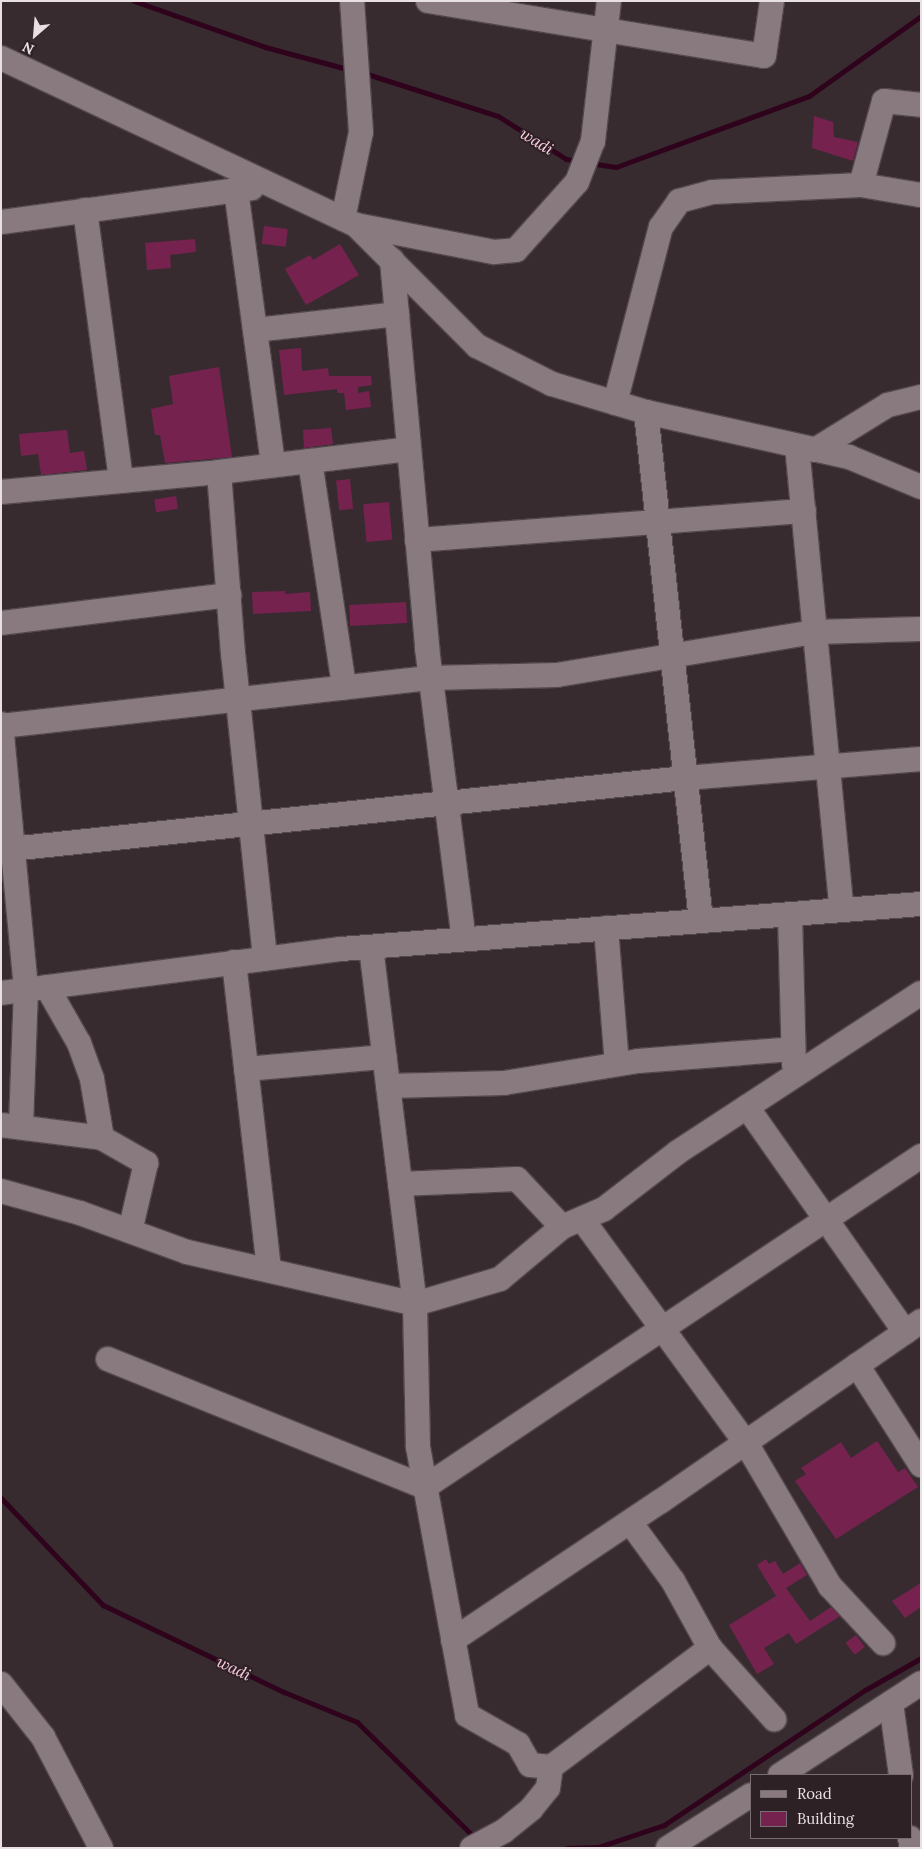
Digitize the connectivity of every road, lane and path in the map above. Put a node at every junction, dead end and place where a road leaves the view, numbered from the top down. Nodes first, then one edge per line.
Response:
1 (352, 1) edge
2 (428, 1) edge
3 (609, 1) edge
4 (772, 1) edge
5 (604, 31) junction
6 (1, 58) edge
7 (921, 105) edge
8 (271, 185) junction
9 (861, 185) junction
10 (236, 190) junction
11 (921, 195) edge
12 (85, 210) junction
13 (1, 222) edge
14 (350, 222) junction
15 (392, 260) junction
16 (396, 314) junction
17 (255, 330) junction
18 (921, 397) edge
19 (615, 403) junction
20 (646, 412) junction
21 (806, 448) junction
22 (409, 449) junction
23 (310, 461) junction
24 (273, 465) junction
25 (219, 472) junction
26 (121, 481) junction
27 (921, 487) edge
28 (1, 492) edge
29 (804, 511) junction
30 (658, 522) junction
31 (417, 540) junction
32 (228, 594) junction
33 (1, 623) edge
34 (921, 629) edge
35 (815, 632) junction
36 (672, 654) junction
37 (430, 678) junction
38 (344, 686) junction
39 (238, 697) junction
40 (1, 725) edge
41 (921, 760) edge
42 (828, 765) junction
43 (685, 778) junction
44 (446, 803) junction
45 (250, 824) junction
46 (8, 849) edge
47 (921, 904) edge
48 (842, 910) junction
49 (790, 914) junction
50 (700, 921) junction
51 (606, 928) junction
52 (464, 940) junction
53 (371, 947) junction
54 (265, 958) junction
55 (234, 962) junction
56 (37, 988) junction
57 (1, 993) edge
58 (921, 993) edge
59 (794, 1048) junction
60 (384, 1058) junction
61 (617, 1064) junction
62 (246, 1069) junction
63 (794, 1075) junction
64 (388, 1086) junction
65 (747, 1107) junction
66 (11, 1125) edge
67 (102, 1138) junction
68 (921, 1156) edge
69 (400, 1184) junction
70 (1, 1191) edge
71 (824, 1220) junction
72 (572, 1223) junction
73 (130, 1231) junction
74 (268, 1270) junction
75 (415, 1304) junction
76 (913, 1326) edge
77 (664, 1327) junction
78 (108, 1359) dead end
79 (857, 1365) junction
80 (746, 1442) junction
81 (921, 1465) edge
82 (425, 1486) junction
83 (630, 1522) junction
84 (452, 1640) junction
85 (883, 1643) dead end
86 (710, 1648) junction
87 (921, 1683) edge
88 (1, 1684) edge
89 (890, 1702) junction
90 (774, 1719) dead end
91 (552, 1767) junction
92 (782, 1774) edge
93 (901, 1774) edge
94 (750, 1796) edge
95 (101, 1848) edge
96 (472, 1848) edge
97 (668, 1848) edge

1 - 14 street
2 - 5 street
3 - 5 street
4 - 5 street
5 - 14 street
6 - 8 street
7 - 9 street
8 - 10 street
8 - 14 street
9 - 11 street
9 - 19 street
10 - 12 street
10 - 17 street
12 - 13 street
12 - 26 street
14 - 15 street
15 - 16 street
15 - 19 street
16 - 17 street
16 - 22 street
17 - 24 street
18 - 21 street
19 - 20 street
20 - 21 street
20 - 30 street
21 - 27 street
21 - 29 street
22 - 23 street
22 - 31 street
23 - 24 street
23 - 38 street
24 - 25 street
25 - 26 street
25 - 32 street
26 - 28 street
29 - 30 street
29 - 35 street
30 - 31 street
30 - 36 street
31 - 37 street
32 - 33 street
32 - 39 street
34 - 35 street
35 - 36 street
35 - 42 street
36 - 37 street
36 - 43 street
37 - 38 street
37 - 44 street
38 - 39 street
39 - 40 street
39 - 45 street
40 - 46 street
41 - 42 street
42 - 43 street
42 - 48 street
43 - 44 street
43 - 50 street
44 - 45 street
44 - 52 street
45 - 46 street
45 - 54 street
46 - 56 street
47 - 48 street
48 - 49 street
49 - 50 street
49 - 59 street
50 - 51 street
51 - 52 street
51 - 61 street
52 - 53 street
53 - 54 street
53 - 60 street
54 - 55 street
55 - 56 street
55 - 62 street
56 - 57 street
56 - 66 street
56 - 67 street
58 - 63 street
59 - 61 street
59 - 63 street
60 - 62 street
60 - 64 street
61 - 64 street
62 - 74 street
63 - 65 street
64 - 69 street
65 - 71 street
65 - 72 street
66 - 67 street
67 - 73 street
68 - 71 street
69 - 72 street
69 - 75 street
70 - 73 street
71 - 76 street
71 - 77 street
72 - 75 street
72 - 77 street
73 - 74 street
74 - 75 street
75 - 82 street
76 - 79 street
77 - 80 street
77 - 82 street
78 - 82 street
79 - 80 street
79 - 81 street
80 - 83 street
80 - 85 street
82 - 84 street
83 - 84 street
83 - 86 street
84 - 91 street
86 - 90 street
86 - 91 street
87 - 89 street
88 - 95 street
89 - 92 street
89 - 93 street
91 - 96 street
94 - 97 street

